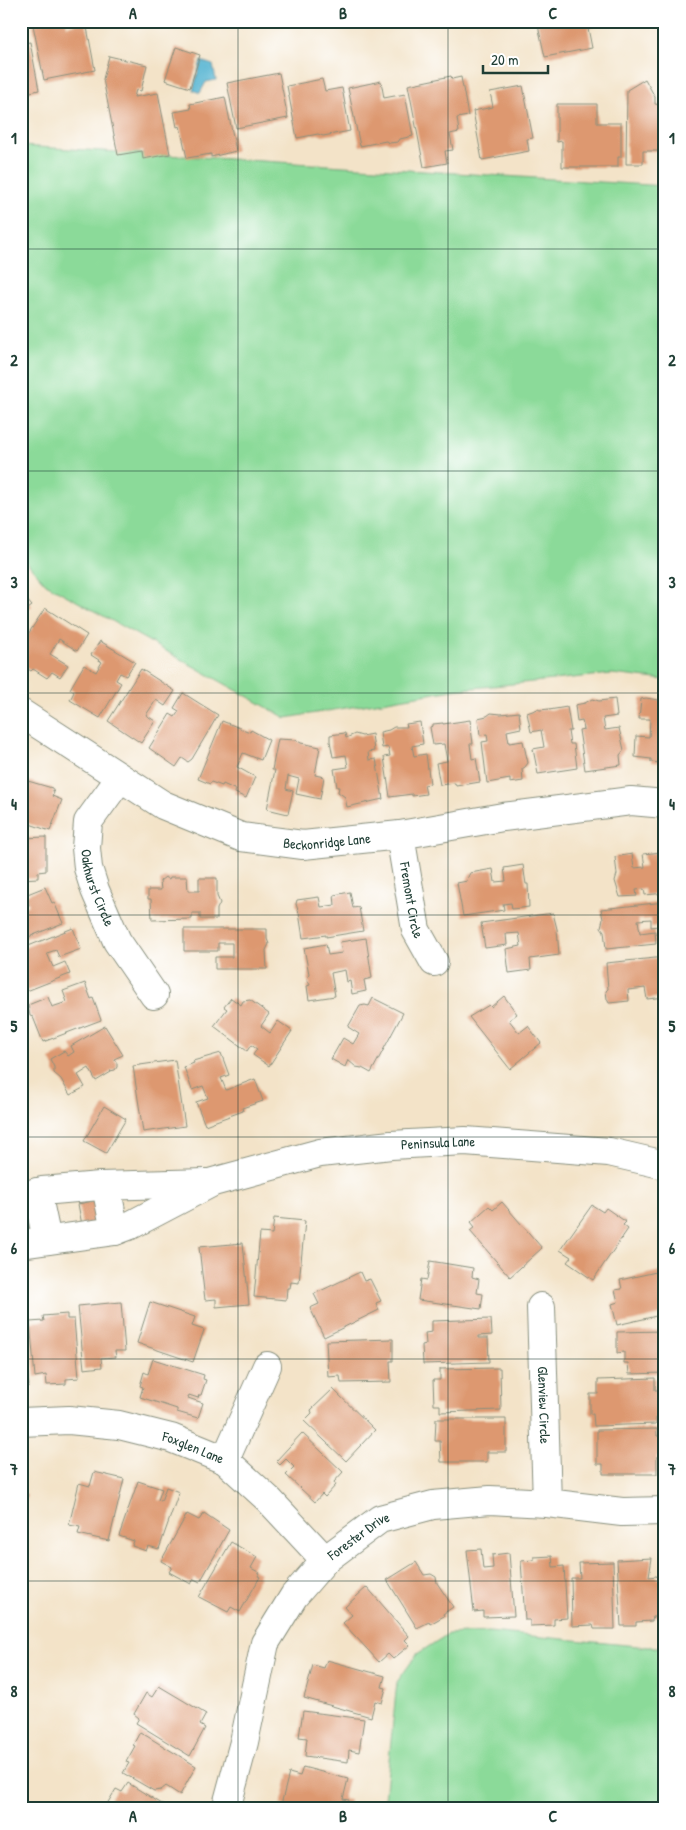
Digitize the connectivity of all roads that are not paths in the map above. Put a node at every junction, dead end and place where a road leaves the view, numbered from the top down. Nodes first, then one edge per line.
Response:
1 (21, 713) edge
2 (120, 778) junction
3 (665, 804) edge
4 (400, 835) junction
5 (434, 962) dead end
6 (154, 995) dead end
7 (665, 1165) edge
8 (213, 1182) junction
9 (116, 1186) junction
10 (29, 1194) edge
11 (123, 1228) junction
12 (34, 1242) edge
13 (541, 1307) dead end
14 (267, 1366) dead end
15 (21, 1422) edge
16 (225, 1460) junction
17 (547, 1503) junction
18 (665, 1511) edge
19 (325, 1560) junction
20 (226, 1809) edge

1 - 2 street, Beckonridge Lane
2 - 4 street, Beckonridge Lane
2 - 6 street, Oakhurst Circle
3 - 4 street, Beckonridge Lane
4 - 5 street, Fremont Circle
7 - 8 street, Peninsula Lane
8 - 9 street, Peninsula Lane
8 - 11 street, Peninsula Lane
9 - 10 street, Peninsula Lane
9 - 11 street
10 - 12 street
11 - 12 street, Peninsula Lane
13 - 17 street, Glenview Circle
14 - 16 street
15 - 16 street, Foxglen Lane
16 - 19 street, Foxglen Lane
17 - 18 street, Forester Drive
17 - 19 street, Forester Drive
19 - 20 street, Forester Drive

